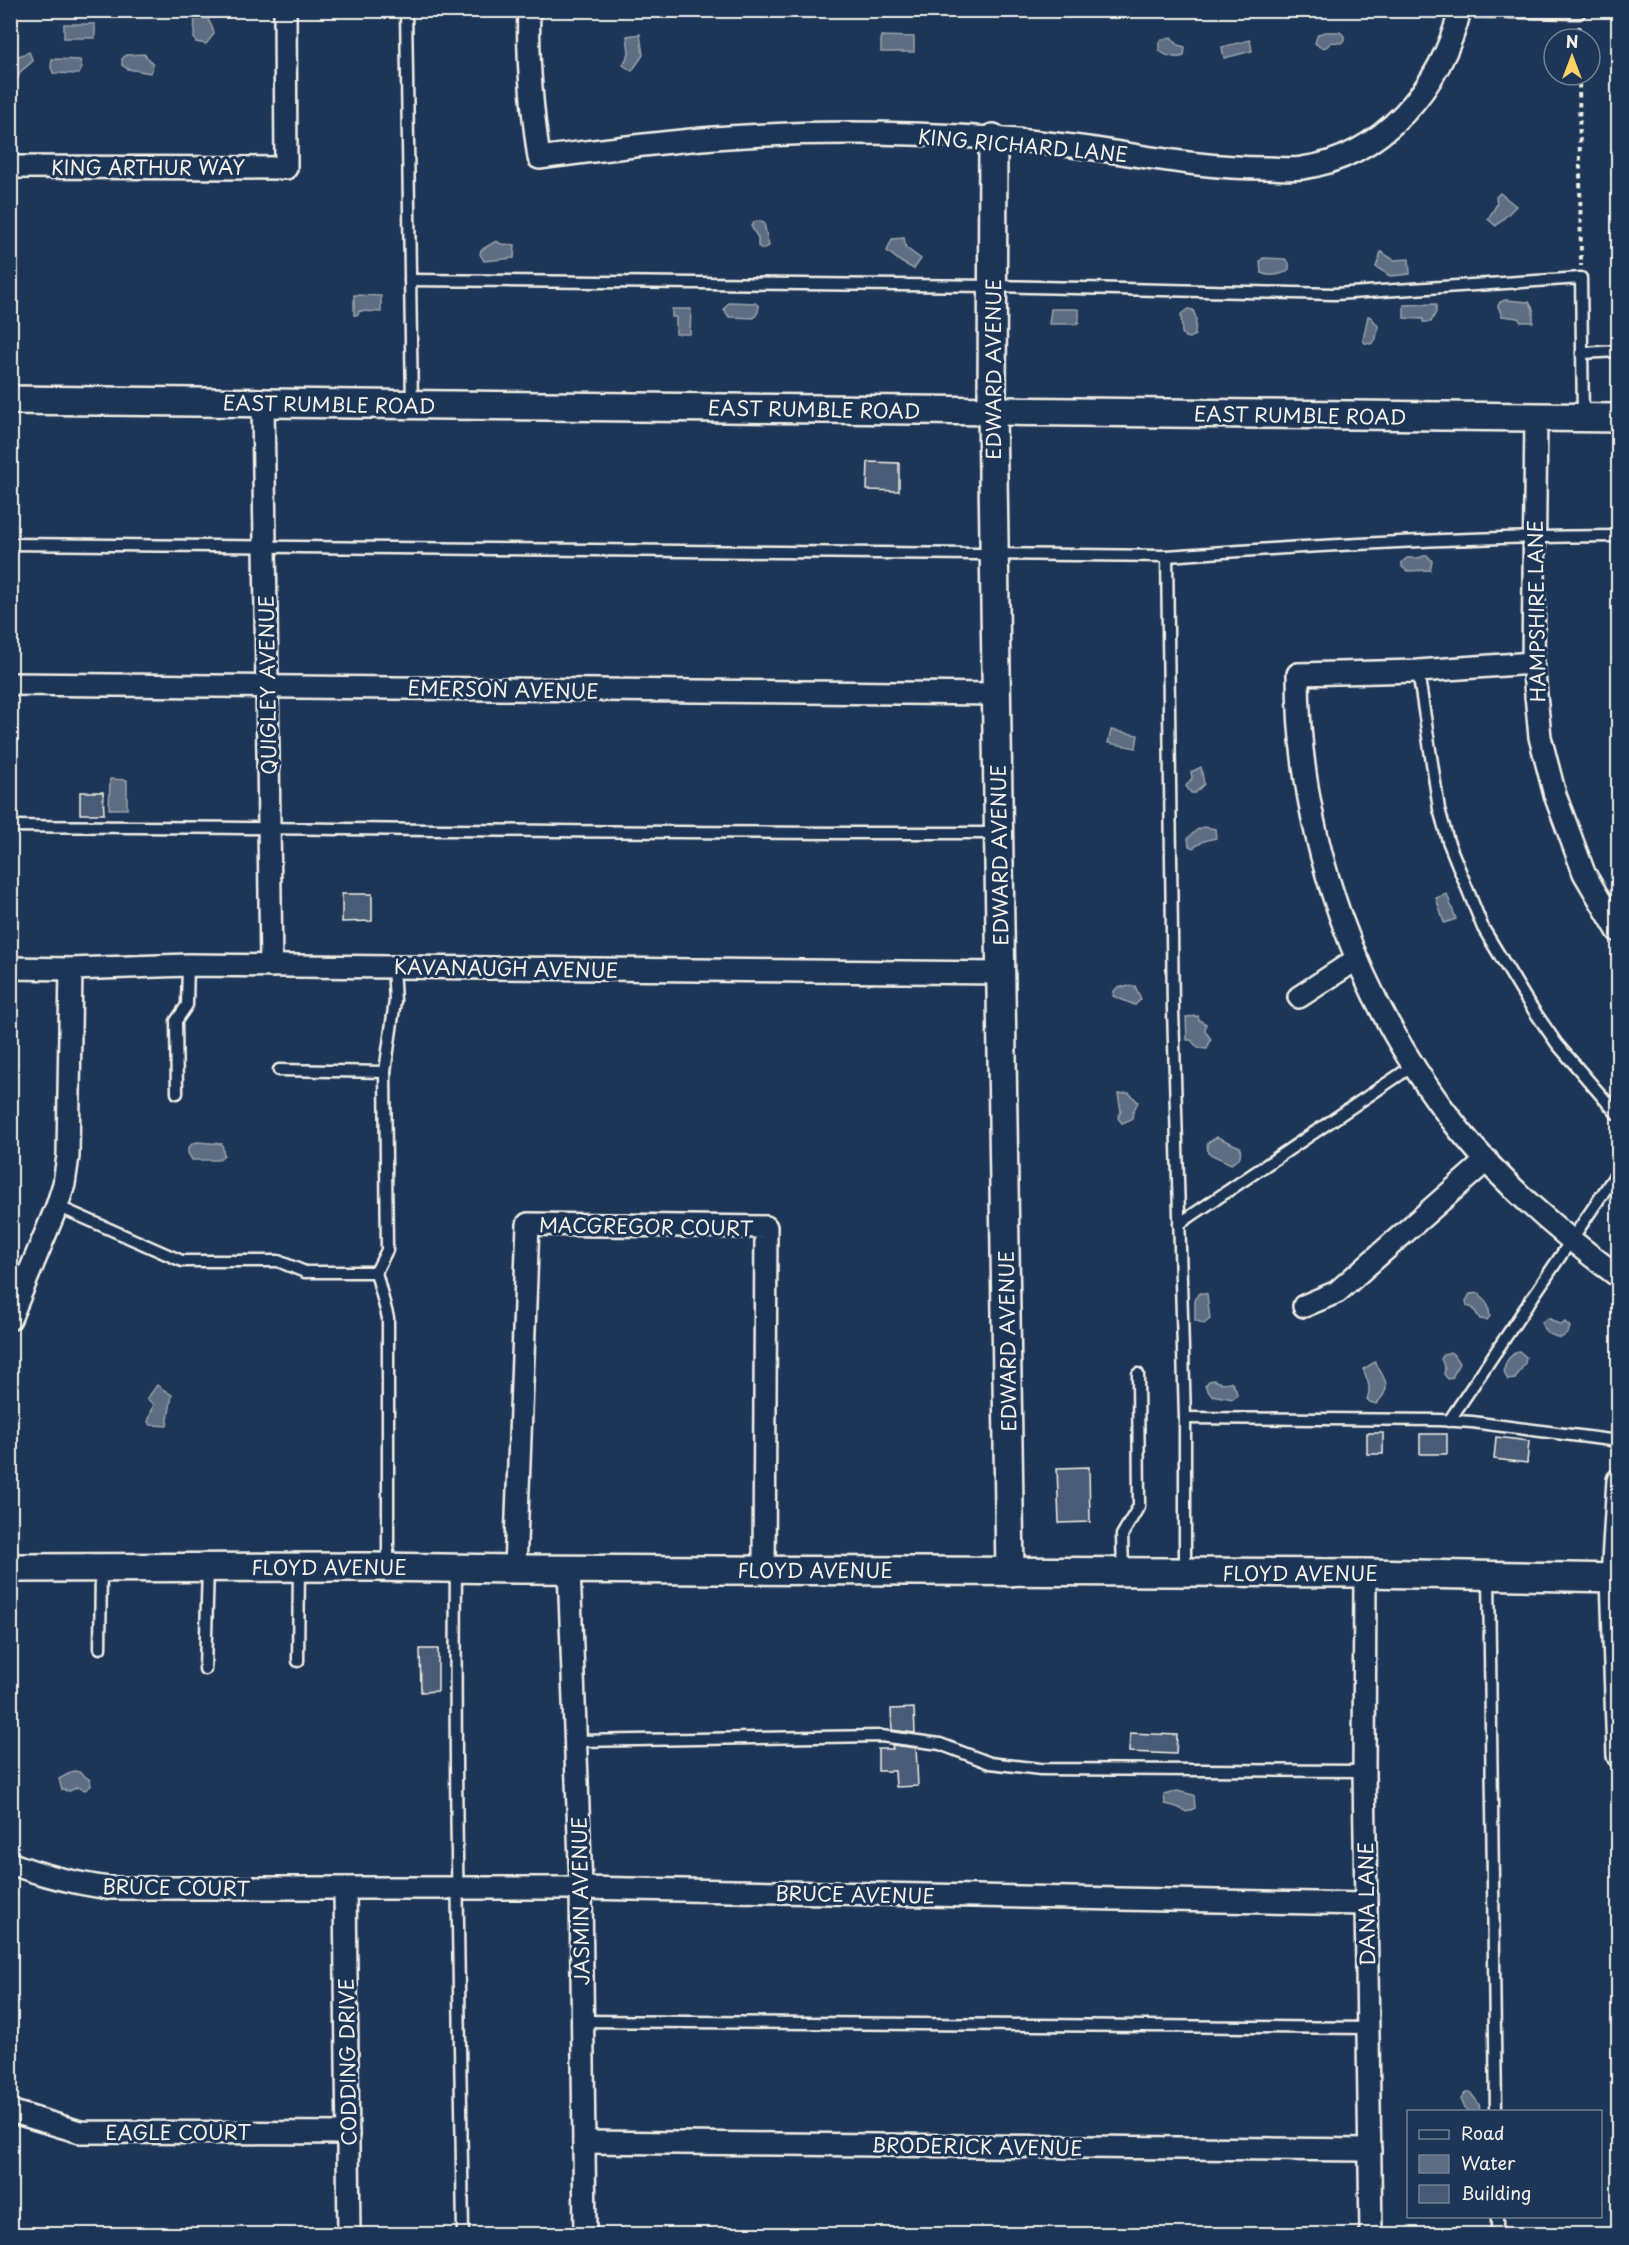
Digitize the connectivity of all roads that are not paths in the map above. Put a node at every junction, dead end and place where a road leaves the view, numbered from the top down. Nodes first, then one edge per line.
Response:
1 (285, 10) edge
2 (406, 10) edge
3 (529, 10) edge
4 (1371, 10) edge
5 (1460, 11) edge
6 (1579, 13) dead end
7 (993, 138) junction
8 (10, 166) edge
9 (410, 280) junction
10 (993, 286) junction
11 (1618, 351) edge
12 (1582, 353) junction
13 (10, 400) edge
14 (263, 403) junction
15 (412, 405) junction
16 (992, 411) junction
17 (1536, 418) junction
18 (1583, 418) junction
19 (1618, 418) edge
20 (1618, 536) edge
21 (1534, 537) junction
22 (10, 544) edge
23 (266, 546) junction
24 (994, 554) junction
25 (1167, 556) junction
26 (1533, 663) junction
27 (1418, 671) junction
28 (10, 684) edge
29 (267, 686) junction
30 (996, 694) junction
31 (10, 826) edge
32 (269, 828) junction
33 (999, 833) junction
34 (1618, 931) edge
35 (1357, 958) junction
36 (188, 965) junction
37 (271, 966) junction
38 (393, 967) junction
39 (10, 968) edge
40 (71, 969) junction
41 (1002, 973) junction
42 (1299, 997) dead end
43 (1414, 1065) junction
44 (279, 1070) dead end
45 (385, 1072) junction
46 (177, 1093) dead end
47 (1618, 1115) edge
48 (1487, 1160) junction
49 (1618, 1172) edge
50 (57, 1206) junction
51 (1179, 1224) junction
52 (1571, 1240) junction
53 (376, 1272) junction
54 (1618, 1276) edge
55 (18, 1278) edge
56 (1304, 1306) dead end
57 (10, 1319) edge
58 (1138, 1374) dead end
59 (1185, 1418) junction
60 (1449, 1420) junction
61 (1618, 1441) edge
62 (1618, 1480) edge
63 (208, 1566) junction
64 (299, 1567) junction
65 (388, 1567) junction
66 (10, 1568) edge
67 (456, 1568) junction
68 (569, 1568) junction
69 (102, 1569) junction
70 (515, 1569) junction
71 (764, 1570) junction
72 (1010, 1572) junction
73 (1123, 1572) junction
74 (1185, 1573) junction
75 (1365, 1573) junction
76 (1489, 1575) junction
77 (1615, 1578) edge
78 (100, 1648) dead end
79 (298, 1661) dead end
80 (205, 1669) dead end
81 (576, 1741) junction
82 (1618, 1756) edge
83 (1364, 1771) junction
84 (10, 1863) edge
85 (459, 1888) junction
86 (581, 1888) junction
87 (345, 1889) junction
88 (1366, 1904) junction
89 (583, 2020) junction
90 (1368, 2028) junction
91 (1496, 2110) edge
92 (10, 2111) edge
93 (348, 2133) junction
94 (584, 2142) junction
95 (1370, 2150) junction
96 (1497, 2218) edge
97 (349, 2235) edge
98 (463, 2235) edge
99 (585, 2235) edge
100 (1371, 2235) edge
101 (1497, 2235) edge

1 - 8 street, KING ARTHUR WAY
2 - 9 lane
3 - 7 street, KING RICHARD LANE
4 - 5 lane
5 - 6 lane
5 - 7 street, KING RICHARD LANE
7 - 10 street, EDWARD AVENUE
9 - 10 lane
9 - 15 lane
10 - 12 lane
10 - 16 street, EDWARD AVENUE
11 - 12 lane
12 - 18 lane
13 - 14 street, EAST RUMBLE ROAD
14 - 15 street, EAST RUMBLE ROAD
14 - 23 street, QUIGLEY AVENUE
15 - 16 street, EAST RUMBLE ROAD
16 - 17 street, EAST RUMBLE ROAD
16 - 24 street, EDWARD AVENUE
17 - 18 street, EAST RUMBLE ROAD
17 - 21 street, HAMPSHIRE LANE
18 - 19 street, EAST RUMBLE ROAD
20 - 21 lane
21 - 25 lane
21 - 26 street, HAMPSHIRE LANE
22 - 23 lane
23 - 24 lane
23 - 29 street, QUIGLEY AVENUE
24 - 25 lane
24 - 30 street, EDWARD AVENUE
25 - 51 lane
26 - 27 street
26 - 34 street, HAMPSHIRE LANE
27 - 35 street
27 - 47 lane
28 - 29 street, EMERSON AVENUE
29 - 30 street, EMERSON AVENUE
29 - 32 street, QUIGLEY AVENUE
30 - 33 street, EDWARD AVENUE
31 - 32 lane
32 - 33 lane
32 - 37 street, QUIGLEY AVENUE
33 - 41 street, EDWARD AVENUE
35 - 42 street
35 - 43 street
36 - 37 street, KAVANAUGH AVENUE
36 - 40 street, KAVANAUGH AVENUE
36 - 46 lane
37 - 38 street, KAVANAUGH AVENUE
38 - 41 street, KAVANAUGH AVENUE
38 - 45 lane
39 - 40 street, KAVANAUGH AVENUE
40 - 50 street
41 - 72 street, EDWARD AVENUE
43 - 48 street
43 - 51 lane
44 - 45 lane
45 - 53 lane
48 - 52 street
48 - 56 street
49 - 52 lane
50 - 53 lane
50 - 55 street
51 - 59 lane
52 - 54 street
52 - 60 lane
53 - 65 lane
55 - 57 street
58 - 73 lane
59 - 60 lane
59 - 74 lane
60 - 61 lane
62 - 77 street
63 - 64 street, FLOYD AVENUE
63 - 69 street, FLOYD AVENUE
63 - 80 lane
64 - 65 street, FLOYD AVENUE
64 - 79 lane
65 - 67 street, FLOYD AVENUE
66 - 69 street, FLOYD AVENUE
67 - 70 street, FLOYD AVENUE
67 - 85 lane
68 - 70 street, FLOYD AVENUE
68 - 71 street, FLOYD AVENUE
68 - 81 street, JASMIN AVENUE
69 - 78 lane
70 - 71 street, MACGREGOR COURT
71 - 72 street, FLOYD AVENUE
72 - 73 street, FLOYD AVENUE
73 - 74 street, FLOYD AVENUE
74 - 75 street, FLOYD AVENUE
75 - 76 street, FLOYD AVENUE
75 - 83 street, DANA LANE
76 - 77 street, FLOYD AVENUE
76 - 91 lane
77 - 82 street
81 - 83 lane
81 - 86 street, JASMIN AVENUE
83 - 88 street, DANA LANE
84 - 87 street, BRUCE COURT
85 - 86 street, BRUCE AVENUE
85 - 87 street, BRUCE AVENUE
85 - 98 lane
86 - 88 street, BRUCE AVENUE
86 - 89 street, JASMIN AVENUE
87 - 93 street, CODDING DRIVE
88 - 90 street, DANA LANE
89 - 90 lane
89 - 94 street, JASMIN AVENUE
90 - 95 street, DANA LANE
92 - 93 street, EAGLE COURT
93 - 97 street, CODDING DRIVE
94 - 95 street, BRODERICK AVENUE
94 - 99 street, JASMIN AVENUE
95 - 100 street, DANA LANE
96 - 101 lane

